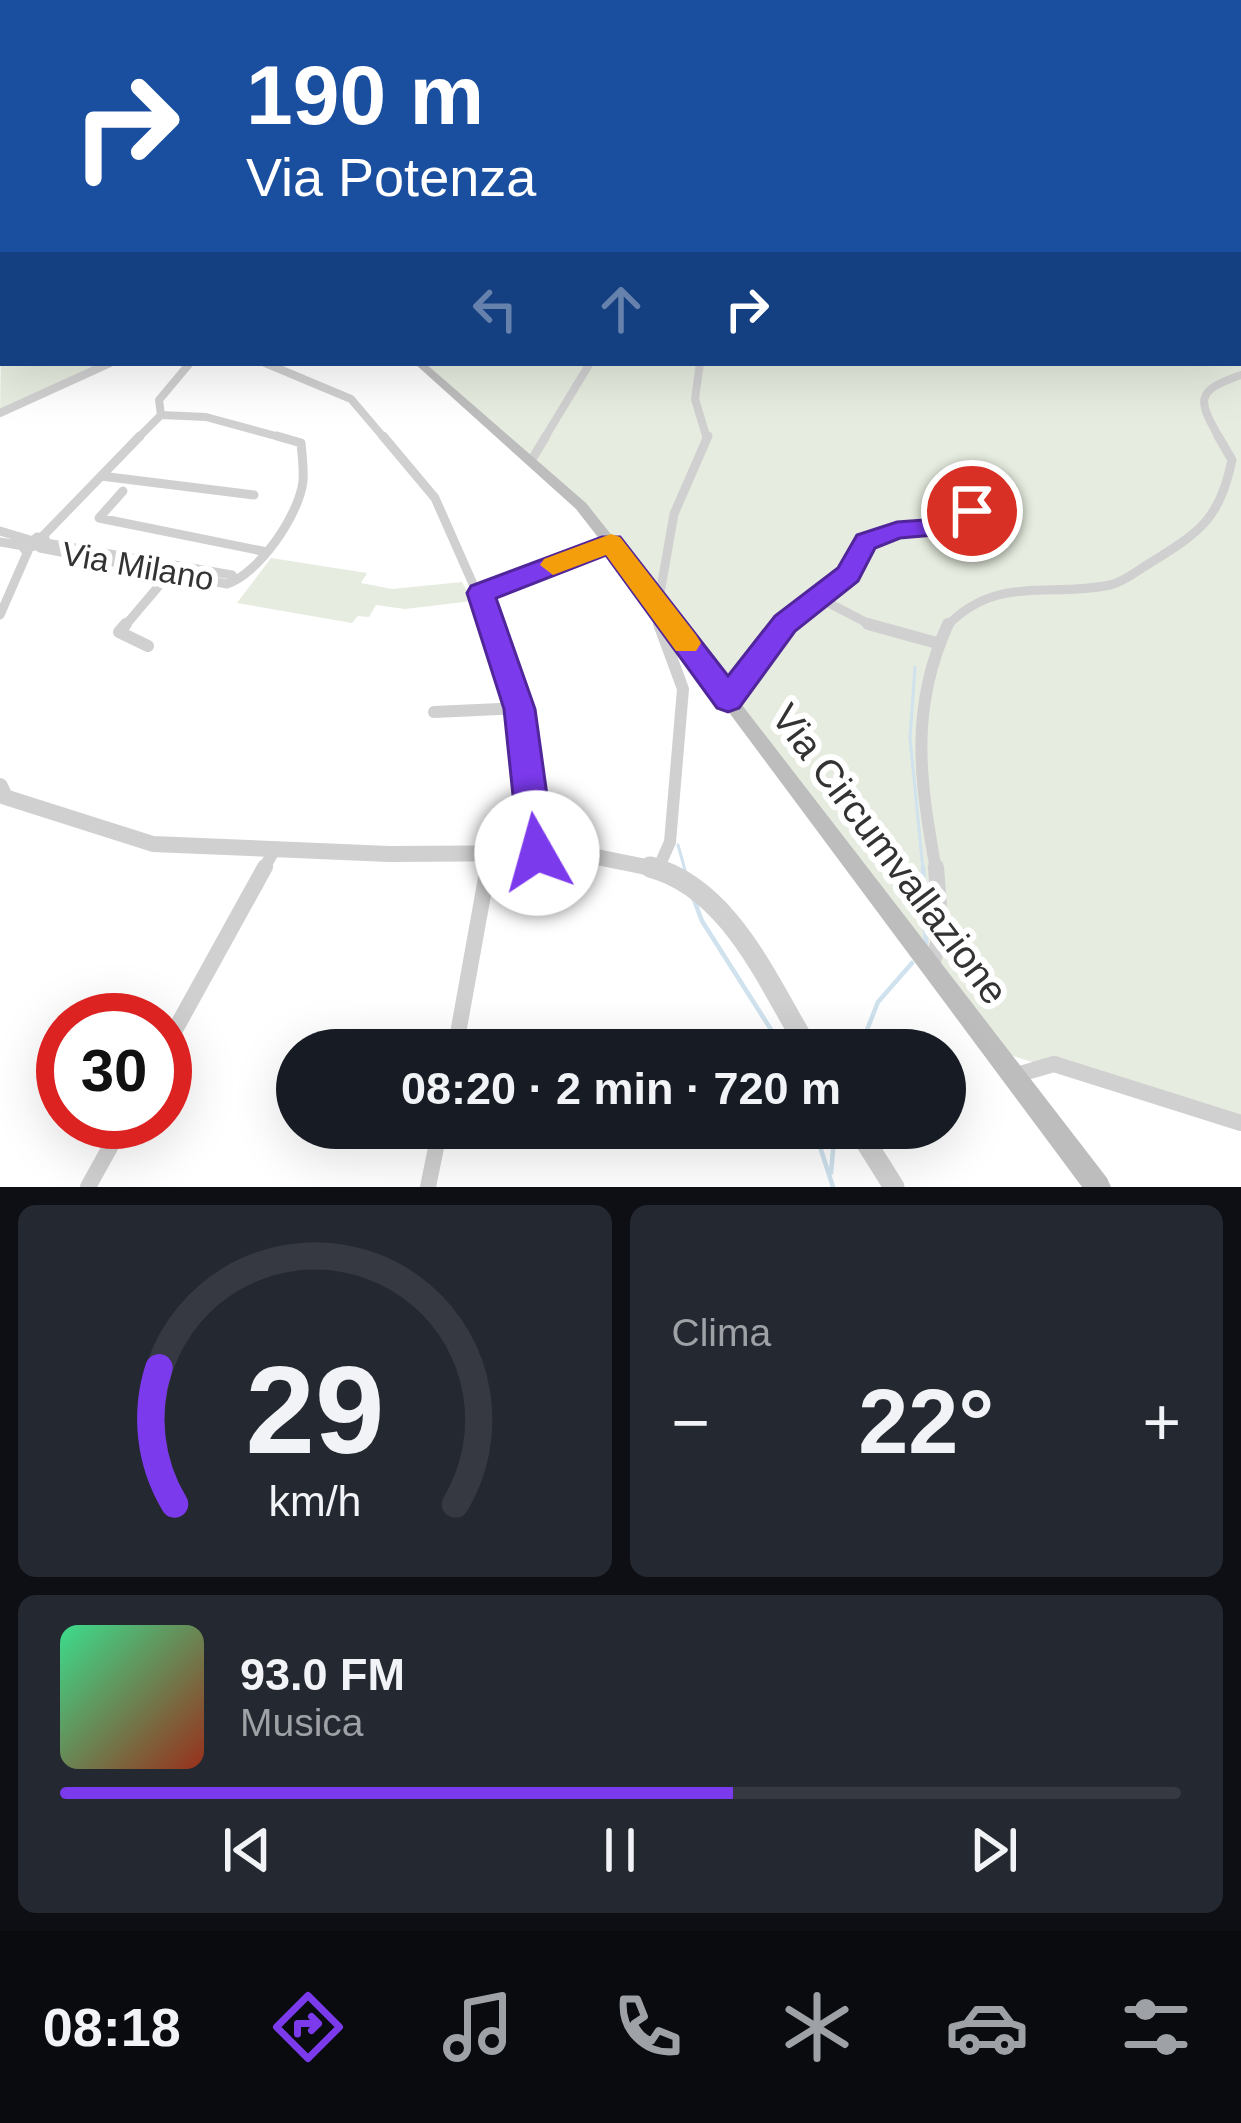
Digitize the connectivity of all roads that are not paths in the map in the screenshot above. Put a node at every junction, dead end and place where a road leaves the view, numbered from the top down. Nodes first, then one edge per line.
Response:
1 (100, 366) edge
2 (187, 366) edge
3 (272, 366) edge
4 (422, 366) edge
5 (588, 366) edge
6 (700, 366) edge
7 (1235, 374) edge
8 (0, 412) edge
9 (161, 415) junction
10 (531, 461) junction
11 (101, 476) junction
12 (992, 490) dead end
13 (123, 491) dead end
14 (254, 495) dead end
15 (0, 531) edge
16 (0, 542) edge
17 (611, 543) junction
18 (35, 544) junction
19 (267, 552) junction
20 (169, 574) junction
21 (236, 580) junction
22 (481, 593) junction
23 (821, 599) junction
24 (0, 615) edge
25 (937, 643) junction
26 (148, 646) dead end
27 (728, 699) junction
28 (520, 709) junction
29 (434, 712) dead end
30 (2, 798) edge
31 (274, 849) junction
32 (491, 853) junction
33 (537, 853) junction
34 (658, 868) junction
35 (931, 971) junction
36 (192, 999) edge
37 (459, 1029) edge
38 (795, 1029) edge
39 (1013, 1077) junction
40 (1241, 1123) edge
41 (109, 1149) edge
42 (436, 1149) edge
43 (870, 1149) edge
44 (892, 1186) edge
45 (88, 1187) edge
46 (428, 1187) edge
47 (1098, 1187) edge

1 - 8 street
2 - 9 street
3 - 22 street
4 - 10 main road, Via Circumvallazione
5 - 10 street
6 - 34 street
7 - 25 street
9 - 11 street
9 - 19 street, Via Milano
10 - 17 main road, Via Circumvallazione
11 - 14 street
11 - 18 street
12 - 23 street
13 - 19 street, Via Milano
15 - 18 street, Via Milano
16 - 18 street, Via Milano
17 - 22 street
17 - 27 main road, Via Circumvallazione, bridge
18 - 20 street, Via Milano
18 - 21 street, Via Milano
18 - 24 street
19 - 21 street, Via Milano
20 - 21 street, Via Milano
20 - 26 street
22 - 28 street
23 - 25 street
23 - 27 street
25 - 35 street
27 - 35 main road, Via Circumvallazione
28 - 29 street
28 - 33 street
30 - 31 street
31 - 32 street
31 - 36 street
32 - 33 street
32 - 37 street
33 - 34 street
34 - 38 street
35 - 39 main road, Via Circumvallazione
39 - 40 street
39 - 47 main road, Via Circumvallazione
41 - 45 street
42 - 46 street
43 - 44 street

